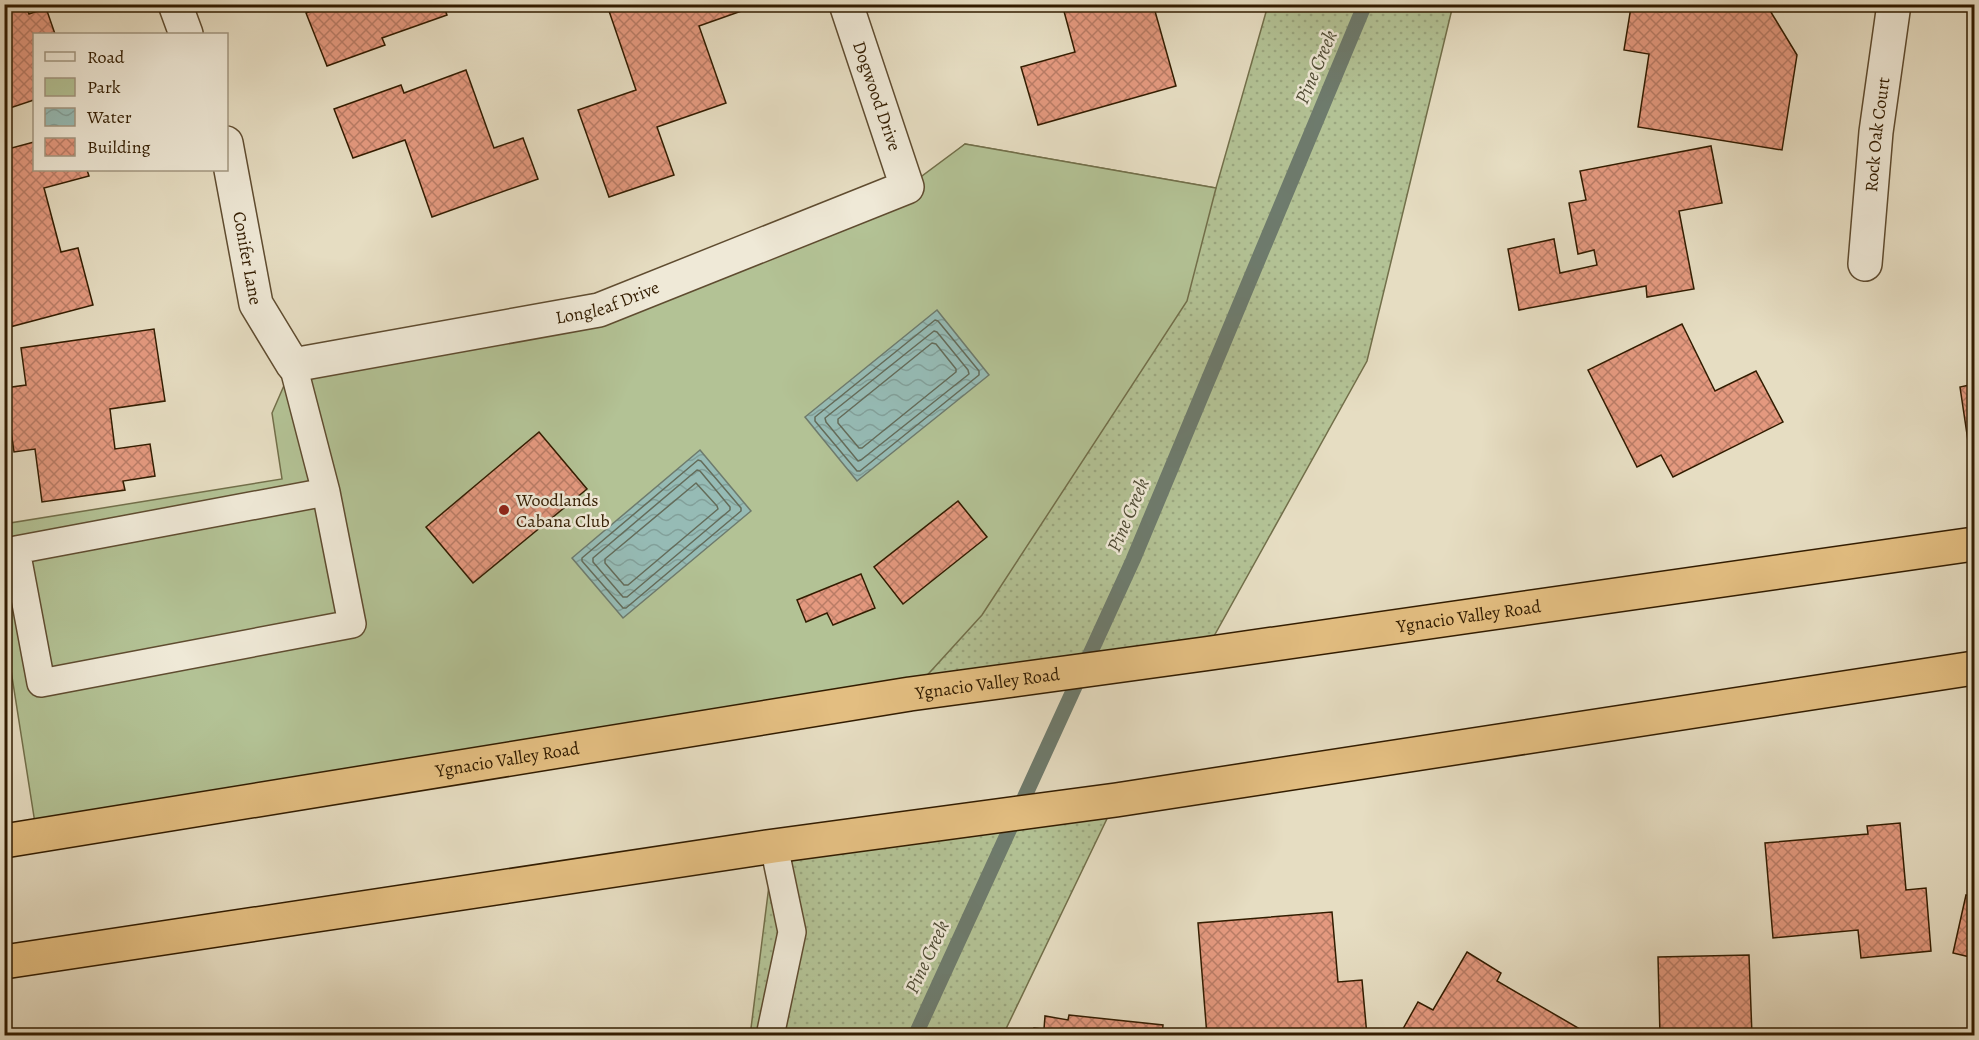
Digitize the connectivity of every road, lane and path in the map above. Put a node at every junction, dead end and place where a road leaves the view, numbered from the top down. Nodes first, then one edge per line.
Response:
1 (175, 4) edge
2 (846, 4) edge
3 (1894, 4) edge
4 (186, 33) edge
5 (228, 154) edge
6 (908, 187) joint
7 (1865, 264) dead end
8 (293, 365) junction
9 (326, 492) junction
10 (1974, 544) edge
11 (1974, 669) edge
12 (4, 841) edge
13 (774, 846) junction
14 (4, 962) edge
15 (770, 1035) edge

1 - 4 street
2 - 6 street, Dogwood Drive
3 - 7 street, Rock Oak Court
5 - 8 street, Conifer Lane
6 - 8 street, Longleaf Drive
8 - 9 lane
9 - 9 lane
10 - 12 highway, Ygnacio Valley Road
11 - 13 highway
13 - 14 highway
13 - 15 lane

